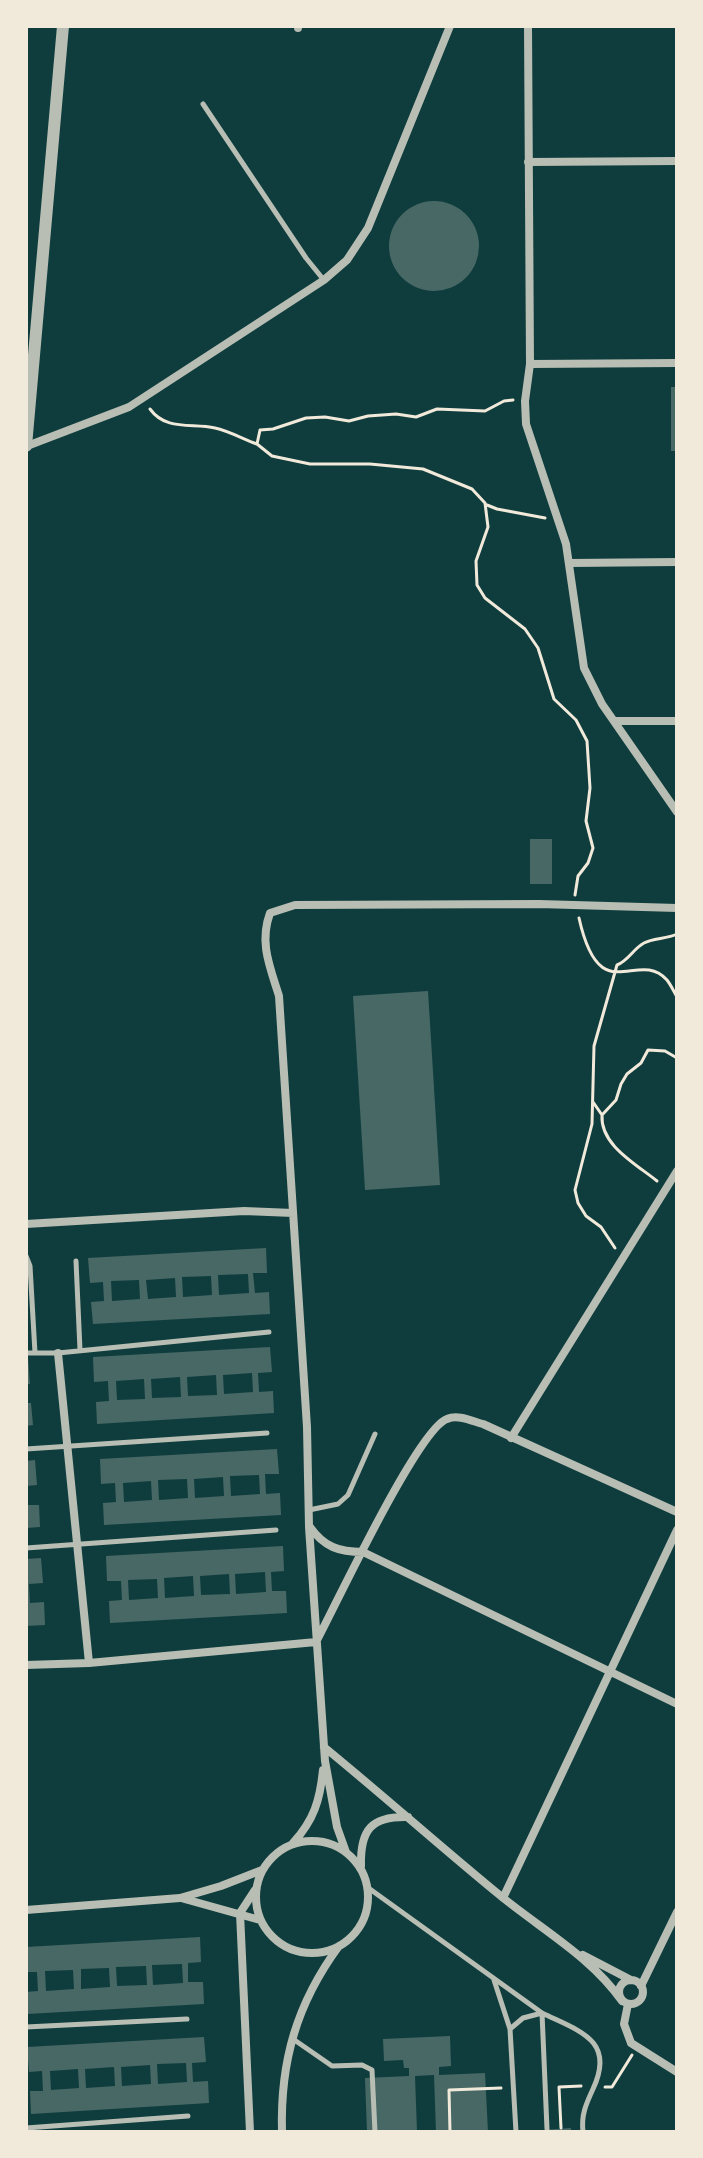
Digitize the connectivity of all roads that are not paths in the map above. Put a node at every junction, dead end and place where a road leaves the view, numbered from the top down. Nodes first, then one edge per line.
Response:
1 (63, 26) edge
2 (450, 26) edge
3 (528, 26) edge
4 (203, 104) dead end
5 (677, 161) edge
6 (528, 162) junction
7 (324, 280) junction
8 (677, 363) edge
9 (530, 364) junction
10 (27, 446) edge
11 (677, 562) edge
12 (570, 563) junction
13 (615, 721) junction
14 (677, 721) edge
15 (677, 812) edge
16 (677, 908) edge
17 (677, 1171) edge
18 (293, 1213) junction
19 (26, 1224) edge
20 (26, 1256) edge
21 (76, 1261) dead end
22 (269, 1332) dead end
23 (80, 1350) junction
24 (26, 1353) edge
25 (35, 1353) junction
26 (58, 1353) junction
27 (267, 1433) dead end
28 (375, 1434) dead end
29 (511, 1438) junction
30 (66, 1448) junction
31 (26, 1449) edge
32 (309, 1510) junction
33 (677, 1512) edge
34 (309, 1527) junction
35 (276, 1530) dead end
36 (677, 1530) edge
37 (77, 1546) junction
38 (26, 1548) edge
39 (363, 1552) junction
40 (316, 1642) junction
41 (89, 1663) junction
42 (26, 1665) edge
43 (610, 1670) junction
44 (677, 1704) edge
45 (324, 1747) junction
46 (325, 1761) junction
47 (409, 1817) junction
48 (292, 1844) junction
49 (346, 1852) junction
50 (361, 1868) junction
51 (262, 1870) junction
52 (367, 1887) junction
53 (255, 1890) junction
54 (180, 1898) junction
55 (503, 1898) junction
56 (26, 1910) edge
57 (677, 1912) edge
58 (240, 1913) junction
59 (260, 1920) junction
60 (340, 1945) junction
61 (572, 1949) junction
62 (494, 1979) junction
63 (631, 1980) junction
64 (641, 1986) junction
65 (625, 2002) junction
66 (542, 2013) junction
67 (187, 2019) dead end
68 (26, 2027) edge
69 (510, 2029) junction
70 (292, 2038) junction
71 (677, 2072) edge
72 (188, 2116) dead end
73 (26, 2128) edge
74 (547, 2129) dead end
75 (250, 2132) edge
76 (282, 2132) edge
77 (375, 2132) edge
78 (516, 2132) edge
79 (583, 2132) edge

1 - 10 street
2 - 7 street
3 - 6 street
4 - 7 lane
5 - 6 street
6 - 9 street
7 - 10 street
8 - 9 street
9 - 12 street
11 - 12 street
12 - 13 street
13 - 14 street
13 - 15 street
16 - 18 street
17 - 29 street
18 - 19 street
18 - 32 street
20 - 25 lane
21 - 23 lane
22 - 23 lane
23 - 26 lane
24 - 25 lane
25 - 26 lane
26 - 30 street
27 - 30 lane
28 - 32 lane
29 - 33 street
29 - 39 street
30 - 31 lane
30 - 37 street
32 - 34 street
34 - 39 street
34 - 40 street
35 - 37 lane
36 - 43 street
37 - 38 lane
37 - 41 street
39 - 40 street
39 - 43 street
40 - 41 street
40 - 45 street
41 - 42 street
43 - 44 street
43 - 55 street
45 - 46 street
45 - 47 street
46 - 48 street
46 - 49 street
47 - 50 street
47 - 55 street
48 - 49 street
48 - 51 street
49 - 50 street
50 - 52 street
51 - 53 street
51 - 54 street
52 - 60 street
52 - 62 lane
53 - 58 street
53 - 59 street
54 - 56 street
54 - 58 street
55 - 61 street
57 - 64 street
58 - 59 street
58 - 75 street
59 - 60 street
60 - 70 street
61 - 63 street
61 - 65 street
62 - 66 lane
62 - 69 lane
63 - 64 street
63 - 65 street
64 - 65 street
65 - 71 street
66 - 69 lane
66 - 74 lane
66 - 79 lane
67 - 68 lane
69 - 78 lane
70 - 76 street
70 - 77 lane
72 - 73 lane

